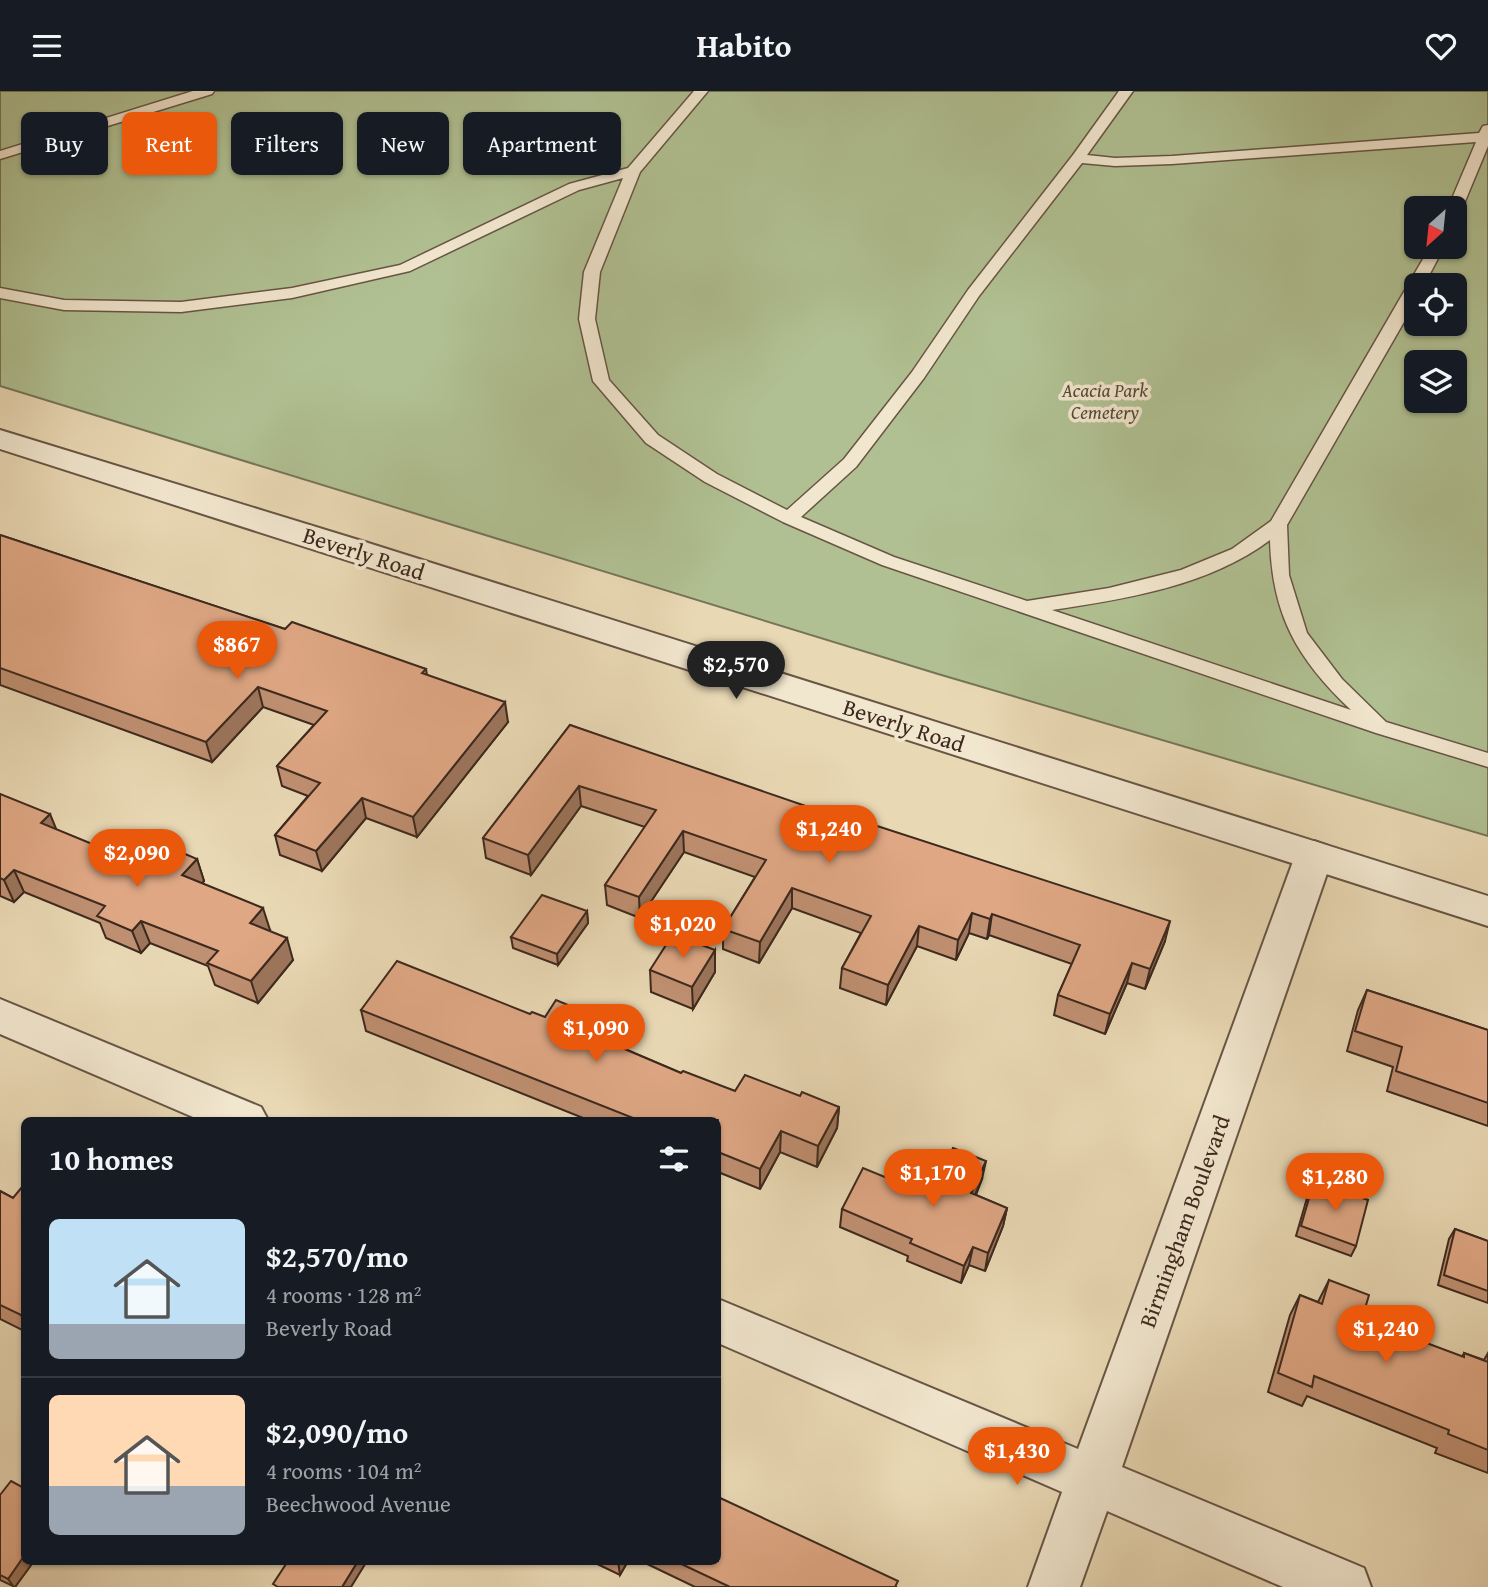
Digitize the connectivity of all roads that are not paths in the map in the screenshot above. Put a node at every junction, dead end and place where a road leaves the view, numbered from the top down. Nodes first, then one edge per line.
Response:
1 (207, 91) edge
2 (701, 91) edge
3 (1126, 91) edge
4 (1487, 134) edge
5 (0, 155) edge
6 (1078, 158) junction
7 (633, 171) junction
8 (1460, 196) edge
9 (0, 293) edge
10 (1404, 307) edge
11 (0, 439) edge
12 (789, 518) junction
13 (1278, 525) junction
14 (1023, 608) junction
15 (1382, 729) junction
16 (1488, 760) edge
17 (1314, 856) junction
18 (1488, 911) edge
19 (0, 1016) edge
20 (239, 1117) edge
21 (721, 1322) edge
22 (1092, 1480) junction
23 (1054, 1587) edge
24 (1345, 1587) edge

1 - 5 lane
2 - 7 lane
3 - 6 lane
4 - 6 lane
4 - 8 lane
6 - 12 lane
7 - 9 lane
7 - 12 lane
10 - 13 lane
11 - 17 street, Beverly Road
12 - 14 lane
13 - 14 lane
13 - 15 lane
14 - 15 lane
15 - 16 lane
17 - 18 street, Beverly Road
17 - 22 street, Birmingham Boulevard
19 - 20 street
21 - 22 street
22 - 23 street, Birmingham Boulevard
22 - 24 street

